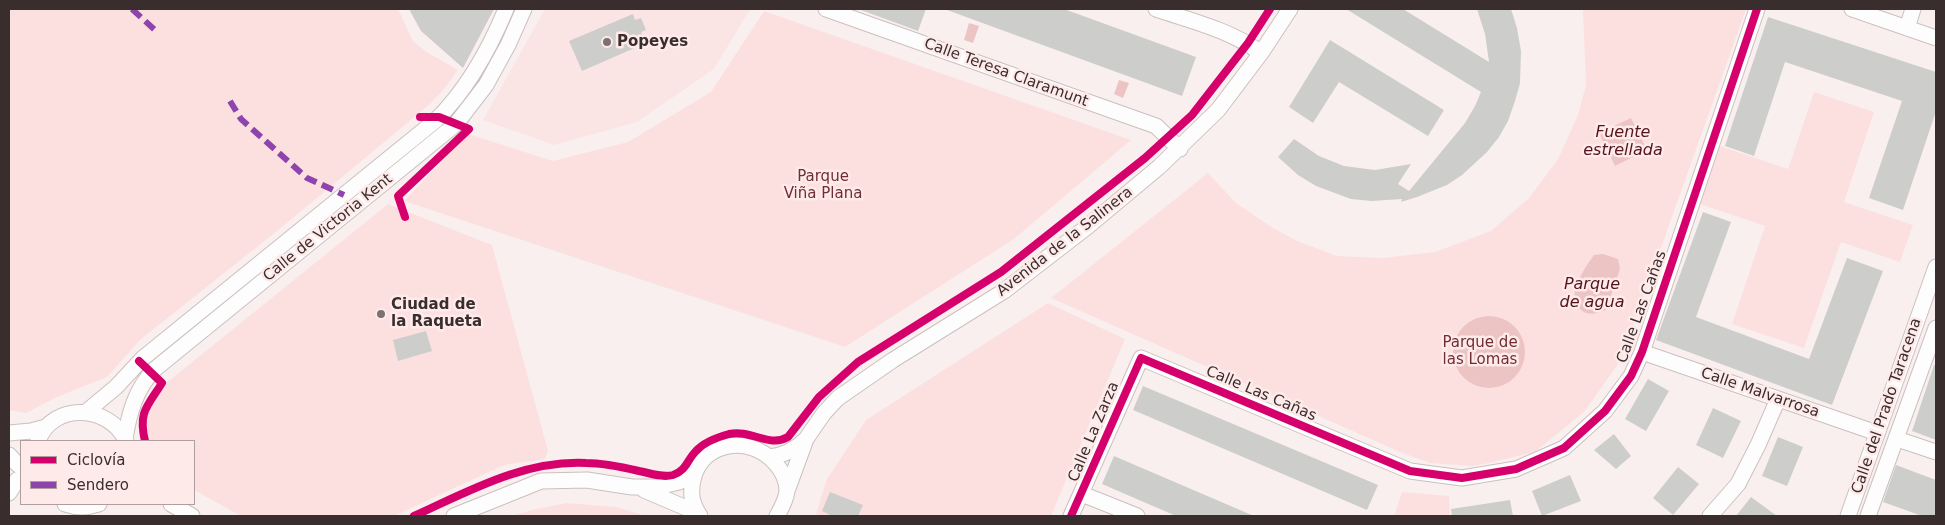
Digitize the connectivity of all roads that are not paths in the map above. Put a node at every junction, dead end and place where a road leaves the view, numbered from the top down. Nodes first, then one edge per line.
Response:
1 (506, 9) edge
2 (524, 9) edge
3 (826, 9) edge
4 (1156, 9) edge
5 (1290, 9) edge
6 (1757, 9) edge
7 (1852, 9) edge
8 (1913, 9) edge
9 (1907, 28) junction
10 (1936, 38) edge
11 (1261, 53) junction
12 (1180, 149) junction
13 (1936, 267) edge
14 (1936, 328) edge
15 (1642, 352) junction
16 (1141, 358) joint
17 (1778, 399) junction
18 (86, 412) junction
19 (46, 428) junction
20 (9, 433) edge
21 (1877, 434) junction
22 (806, 439) junction
23 (1897, 439) junction
24 (39, 440) edge
25 (126, 440) edge
26 (1936, 452) edge
27 (9, 455) edge
28 (770, 457) junction
29 (20, 464) edge
30 (695, 473) junction
31 (20, 478) edge
32 (632, 487) junction
33 (787, 491) junction
34 (9, 492) edge
35 (1082, 494) junction
36 (69, 505) edge
37 (172, 505) edge
38 (92, 509) edge
39 (699, 514) edge
40 (192, 516) edge
41 (454, 516) edge
42 (777, 516) edge
43 (1072, 516) edge
44 (1137, 516) edge
45 (1710, 516) edge
46 (1848, 516) edge
47 (1868, 516) edge

1 - 18 street, Calle de Victoria Kent
2 - 25 street, Calle de Victoria Kent
3 - 12 street, Calle Teresa Claramunt
4 - 11 street
5 - 11 street, Avenida de la Salinera
6 - 15 street, Calle Las Cañas
7 - 9 street
8 - 9 street
9 - 10 street
11 - 12 street, Avenida de la Salinera
12 - 22 street, Avenida de la Salinera
13 - 21 street, Calle del Prado Taracena
14 - 23 street, Calle del Prado Taracena
15 - 16 street, Calle Las Cañas
15 - 17 street, Calle Malvarrosa
16 - 35 street, Calle La Zarza
17 - 21 street, Calle Malvarrosa
17 - 45 street
18 - 19 street
18 - 25 street
19 - 20 street
19 - 24 street
21 - 46 street, Calle del Prado Taracena
22 - 28 street, Avenida de la Salinera
22 - 33 street, Avenida de la Salinera
23 - 26 street
23 - 47 street, Calle del Prado Taracena
27 - 29 street
28 - 30 street
28 - 33 street
30 - 32 street
30 - 39 street
31 - 34 street
32 - 39 street
32 - 41 street
33 - 42 street, Avenida de la Salinera
35 - 43 street, Calle La Zarza
35 - 44 street
36 - 38 street
37 - 40 street

